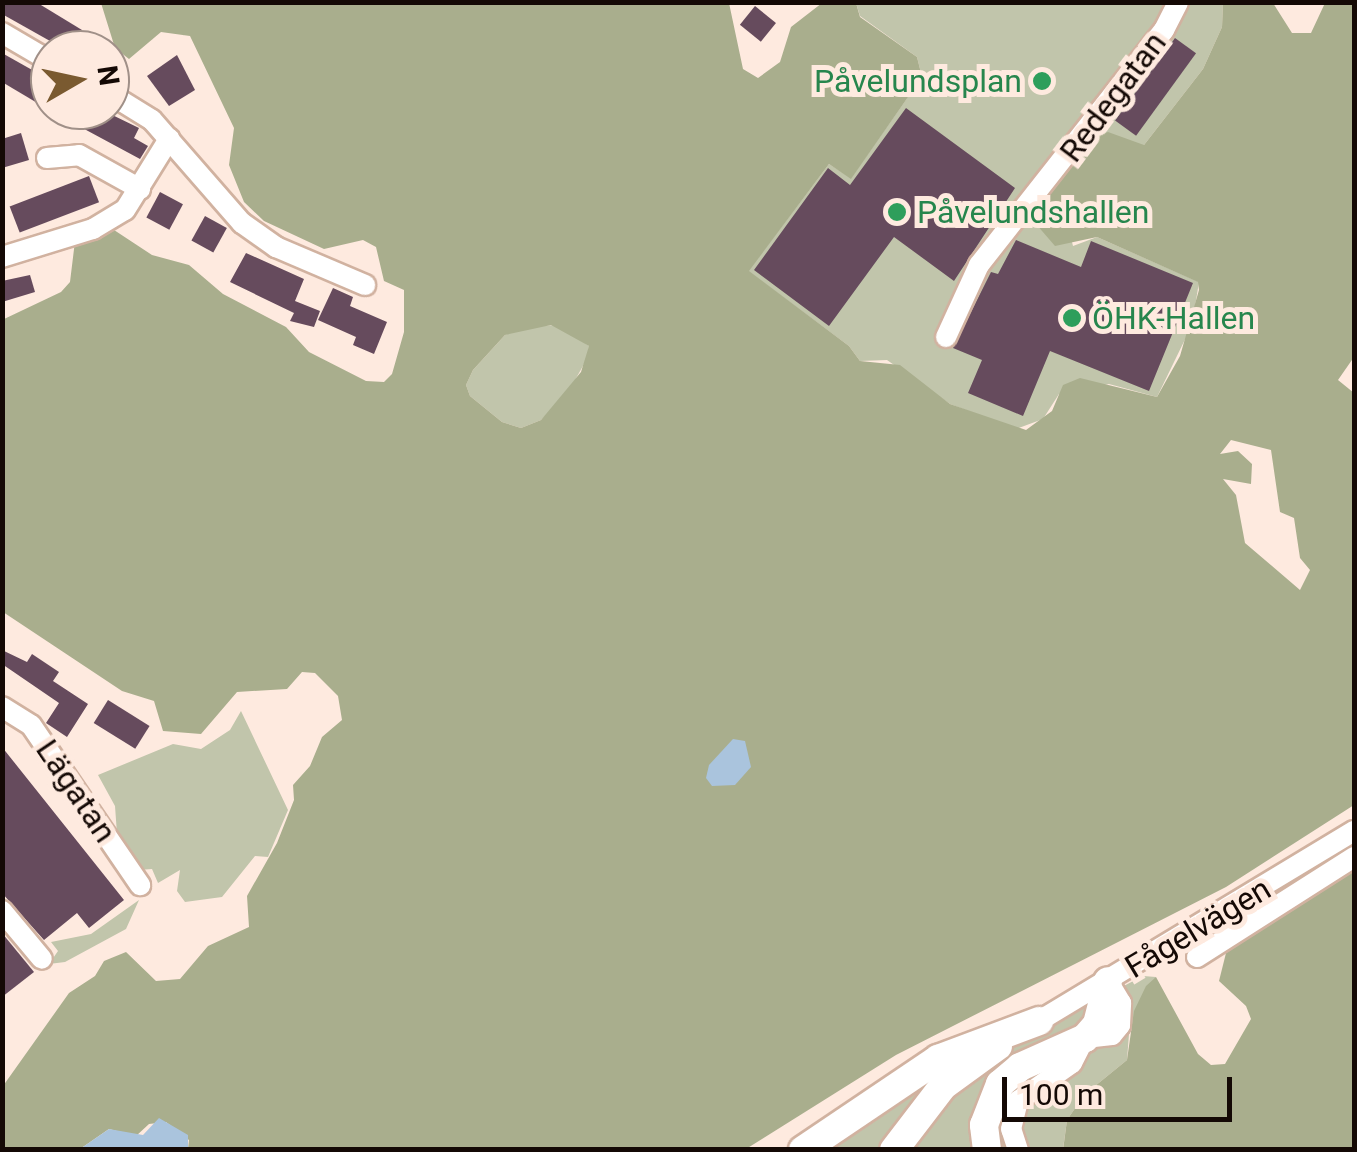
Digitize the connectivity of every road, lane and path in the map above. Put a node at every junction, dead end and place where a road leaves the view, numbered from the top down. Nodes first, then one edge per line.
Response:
1 (1178, 2) edge
2 (2, 33) edge
3 (30, 49) edge
4 (130, 109) edge
5 (169, 139) junction
6 (47, 158) dead end
7 (140, 189) junction
8 (2, 257) edge
9 (365, 284) dead end
10 (946, 337) dead end
11 (2, 707) edge
12 (1354, 832) edge
13 (1354, 857) edge
14 (140, 885) dead end
15 (2, 911) edge
16 (1197, 958) dead end
17 (42, 960) dead end
18 (1108, 981) junction
19 (1039, 1021) junction
20 (1091, 1043) junction
21 (802, 1150) edge
22 (894, 1150) edge
23 (987, 1150) edge
24 (1018, 1150) edge

1 - 10 street, Redegatan
2 - 3 street
4 - 5 street
5 - 7 street
5 - 9 street
6 - 7 street
7 - 8 street
11 - 14 street, Lägatan
12 - 18 street, Fågelvägen
13 - 16 street
15 - 17 street
18 - 19 street, Fågelvägen
18 - 20 highway
19 - 21 highway
19 - 22 highway
20 - 23 highway
20 - 24 street

